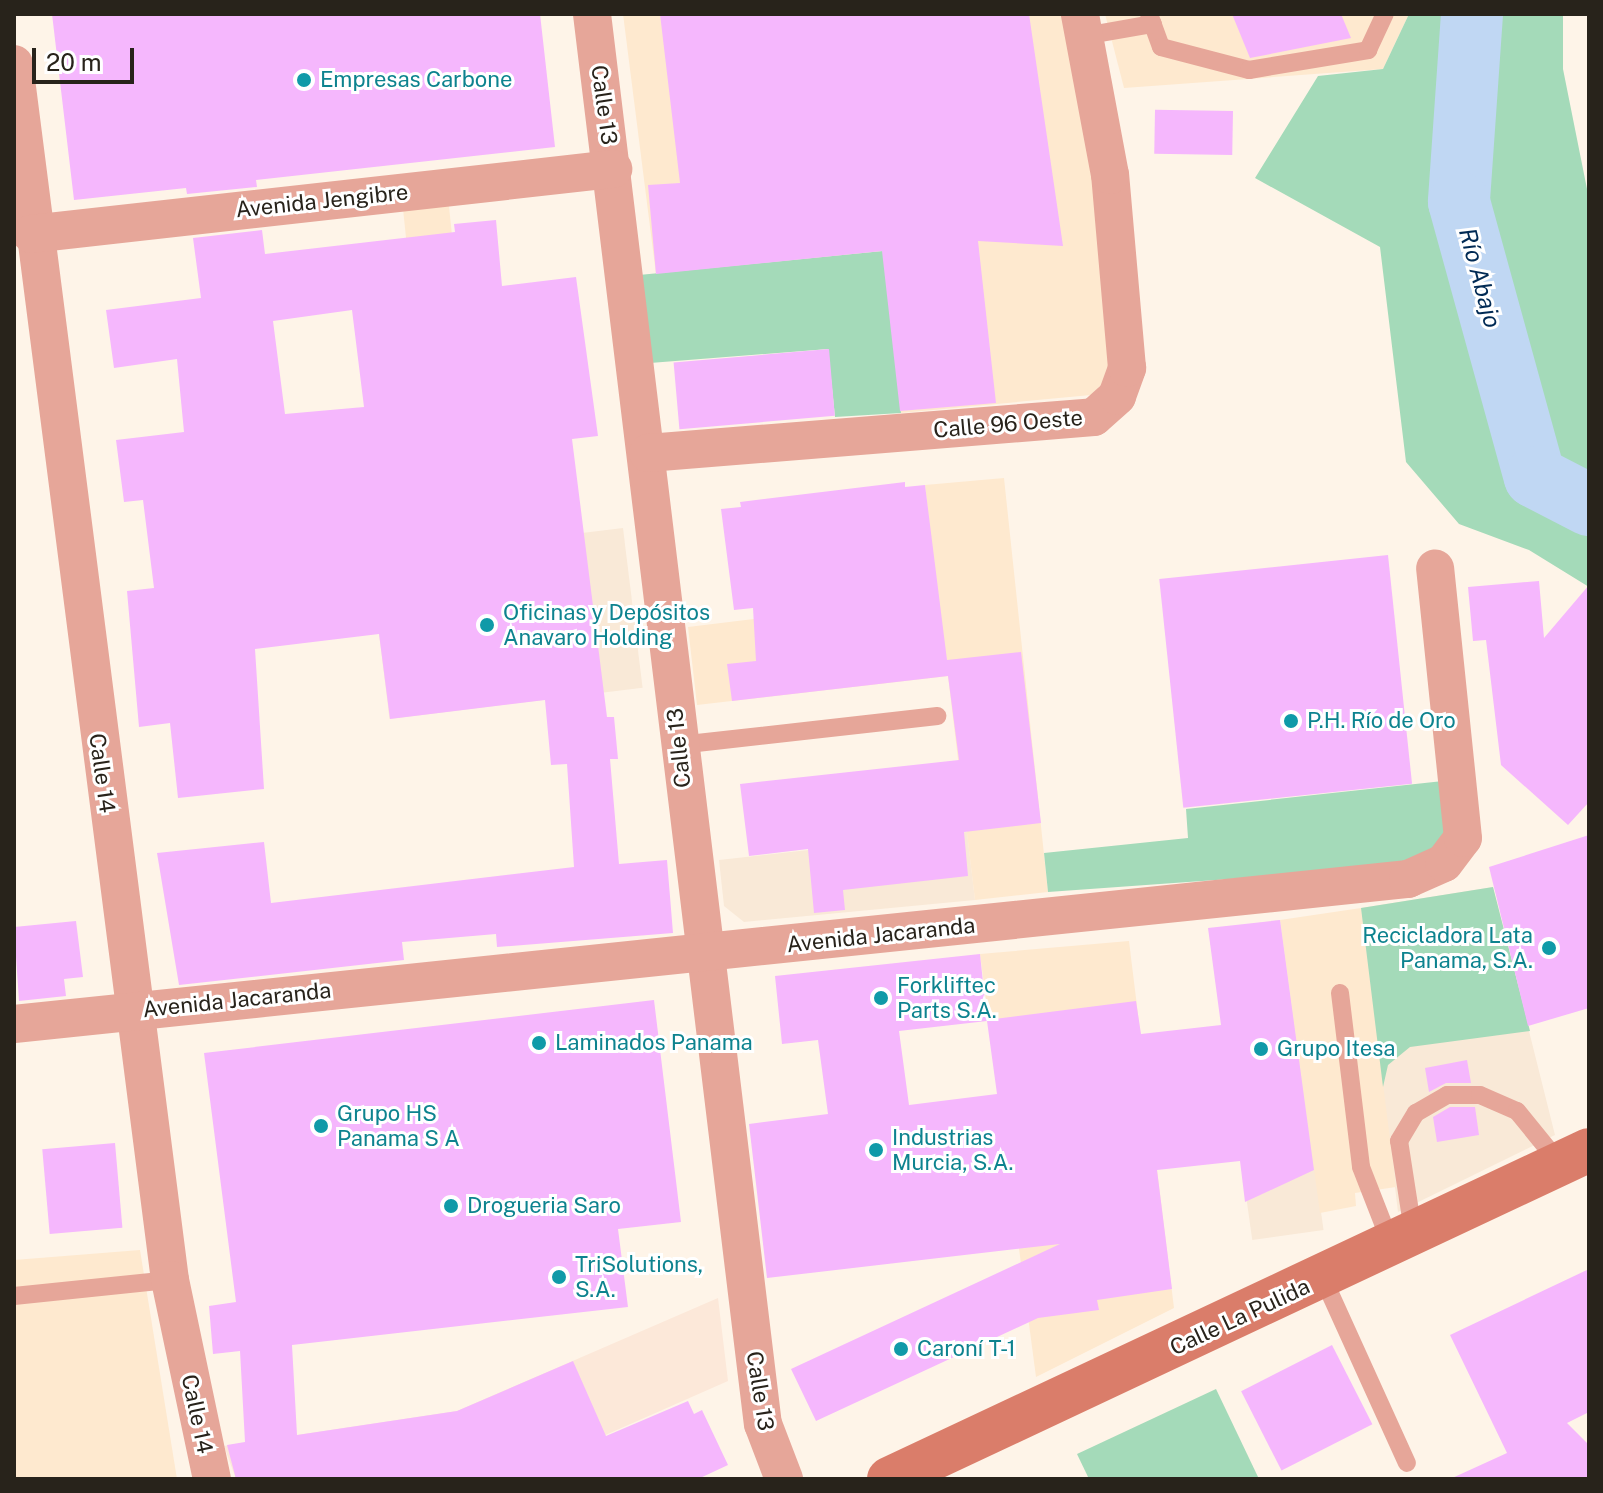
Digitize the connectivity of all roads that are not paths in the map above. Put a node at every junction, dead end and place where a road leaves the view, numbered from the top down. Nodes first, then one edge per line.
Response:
1 (592, 14) edge
2 (1385, 14) edge
3 (1151, 19) edge
4 (1082, 25) edge
5 (14, 64) edge
6 (613, 169) junction
7 (23, 235) edge
8 (648, 453) junction
9 (1435, 568) dead end
10 (937, 716) dead end
11 (679, 745) junction
12 (703, 954) junction
13 (1340, 993) dead end
14 (134, 1010) junction
15 (14, 1024) edge
16 (1575, 1157) edge
17 (1403, 1239) junction
18 (1323, 1278) junction
19 (170, 1280) junction
20 (14, 1296) edge
21 (1407, 1463) dead end
22 (212, 1479) edge
23 (784, 1479) edge
24 (889, 1479) edge

1 - 6 street, Calle 13
2 - 3 lane
3 - 4 lane
4 - 8 street, Calle 96 Oeste
5 - 7 street, Calle 14
6 - 7 street, Avenida Jengibre
6 - 8 street, Calle 13
7 - 14 street, Calle 14
8 - 11 street, Calle 13
9 - 12 street, Avenida Jacaranda
10 - 11 lane
11 - 12 street, Calle 13
12 - 14 street, Avenida Jacaranda
12 - 23 street, Calle 13
13 - 17 lane
14 - 15 street, Avenida Jacaranda
14 - 19 street, Calle 14
16 - 17 main road, Calle La Pulida
16 - 17 lane
17 - 18 main road, Calle La Pulida
18 - 21 lane
18 - 24 main road, Calle La Pulida
19 - 20 lane
19 - 22 street, Calle 14

